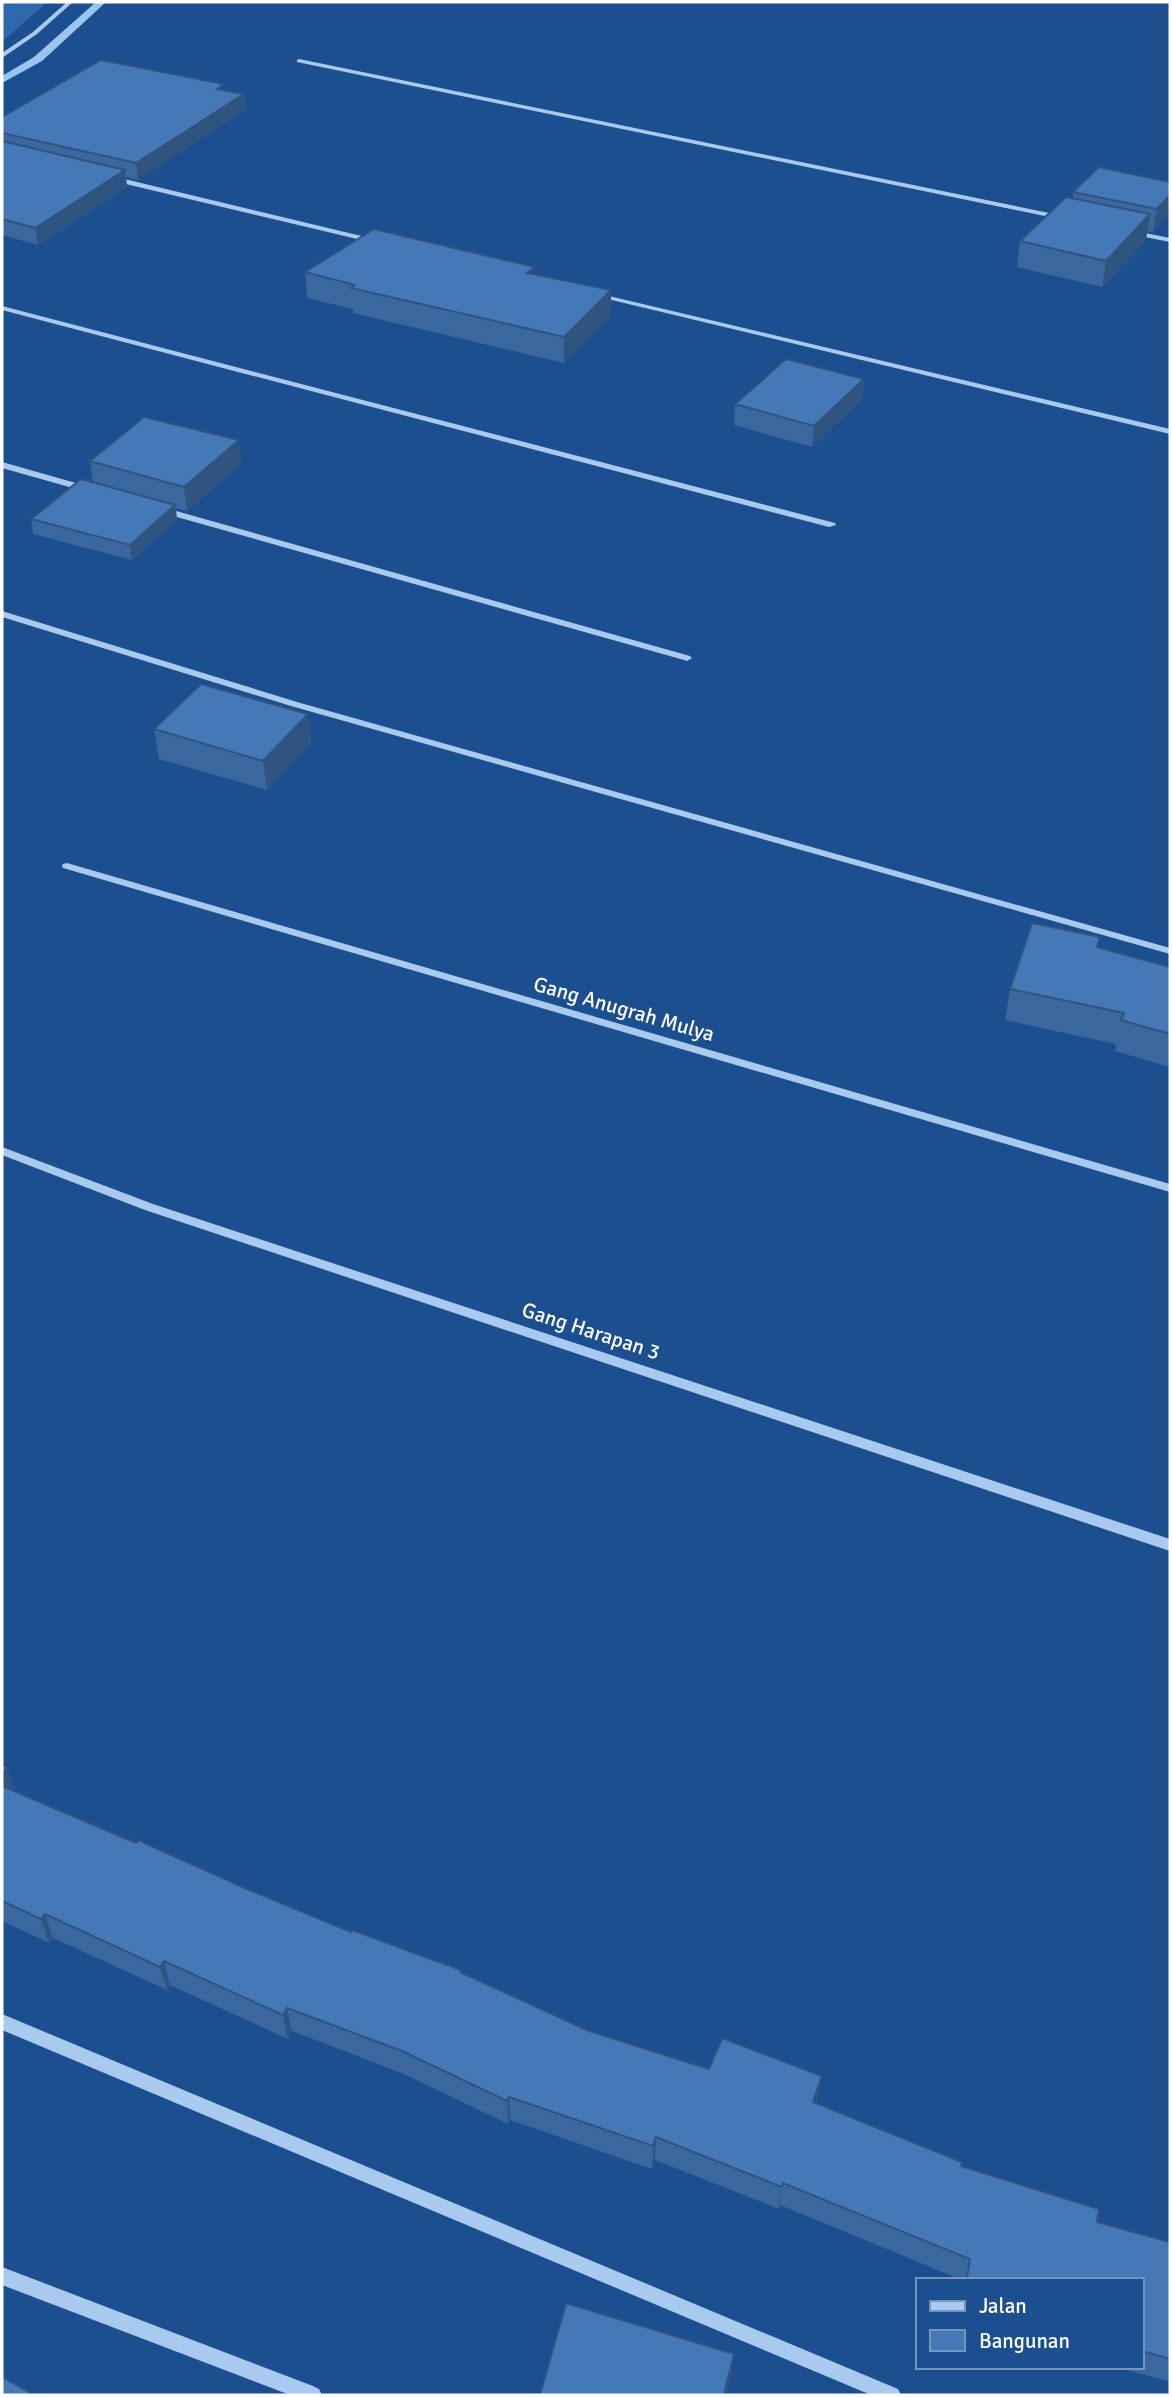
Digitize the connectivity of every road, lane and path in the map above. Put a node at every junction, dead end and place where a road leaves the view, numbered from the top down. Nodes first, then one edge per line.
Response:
1 (70, 2) edge
2 (2, 56) edge
3 (299, 61) dead end
4 (96, 174) edge
5 (1075, 220) edge
6 (1129, 232) edge
7 (1170, 240) edge
8 (380, 242) edge
9 (583, 291) edge
10 (2, 308) edge
11 (1170, 432) edge
12 (2, 465) edge
13 (96, 491) edge
14 (149, 507) edge
15 (832, 525) dead end
16 (2, 614) edge
17 (687, 658) dead end
18 (66, 866) dead end
19 (1170, 951) edge
20 (2, 1151) edge
21 (1170, 1188) edge
22 (1170, 1545) edge
23 (2, 2022) edge
24 (2, 2276) edge
25 (313, 2395) edge
26 (892, 2395) edge

1 - 2 street
3 - 5 street
4 - 8 street
6 - 7 street
9 - 11 street
10 - 15 street
12 - 13 street
14 - 17 street
16 - 19 street
18 - 21 street, Gang Anugrah Mulya
20 - 22 street, Gang Harapan 3
23 - 26 street
24 - 25 street

